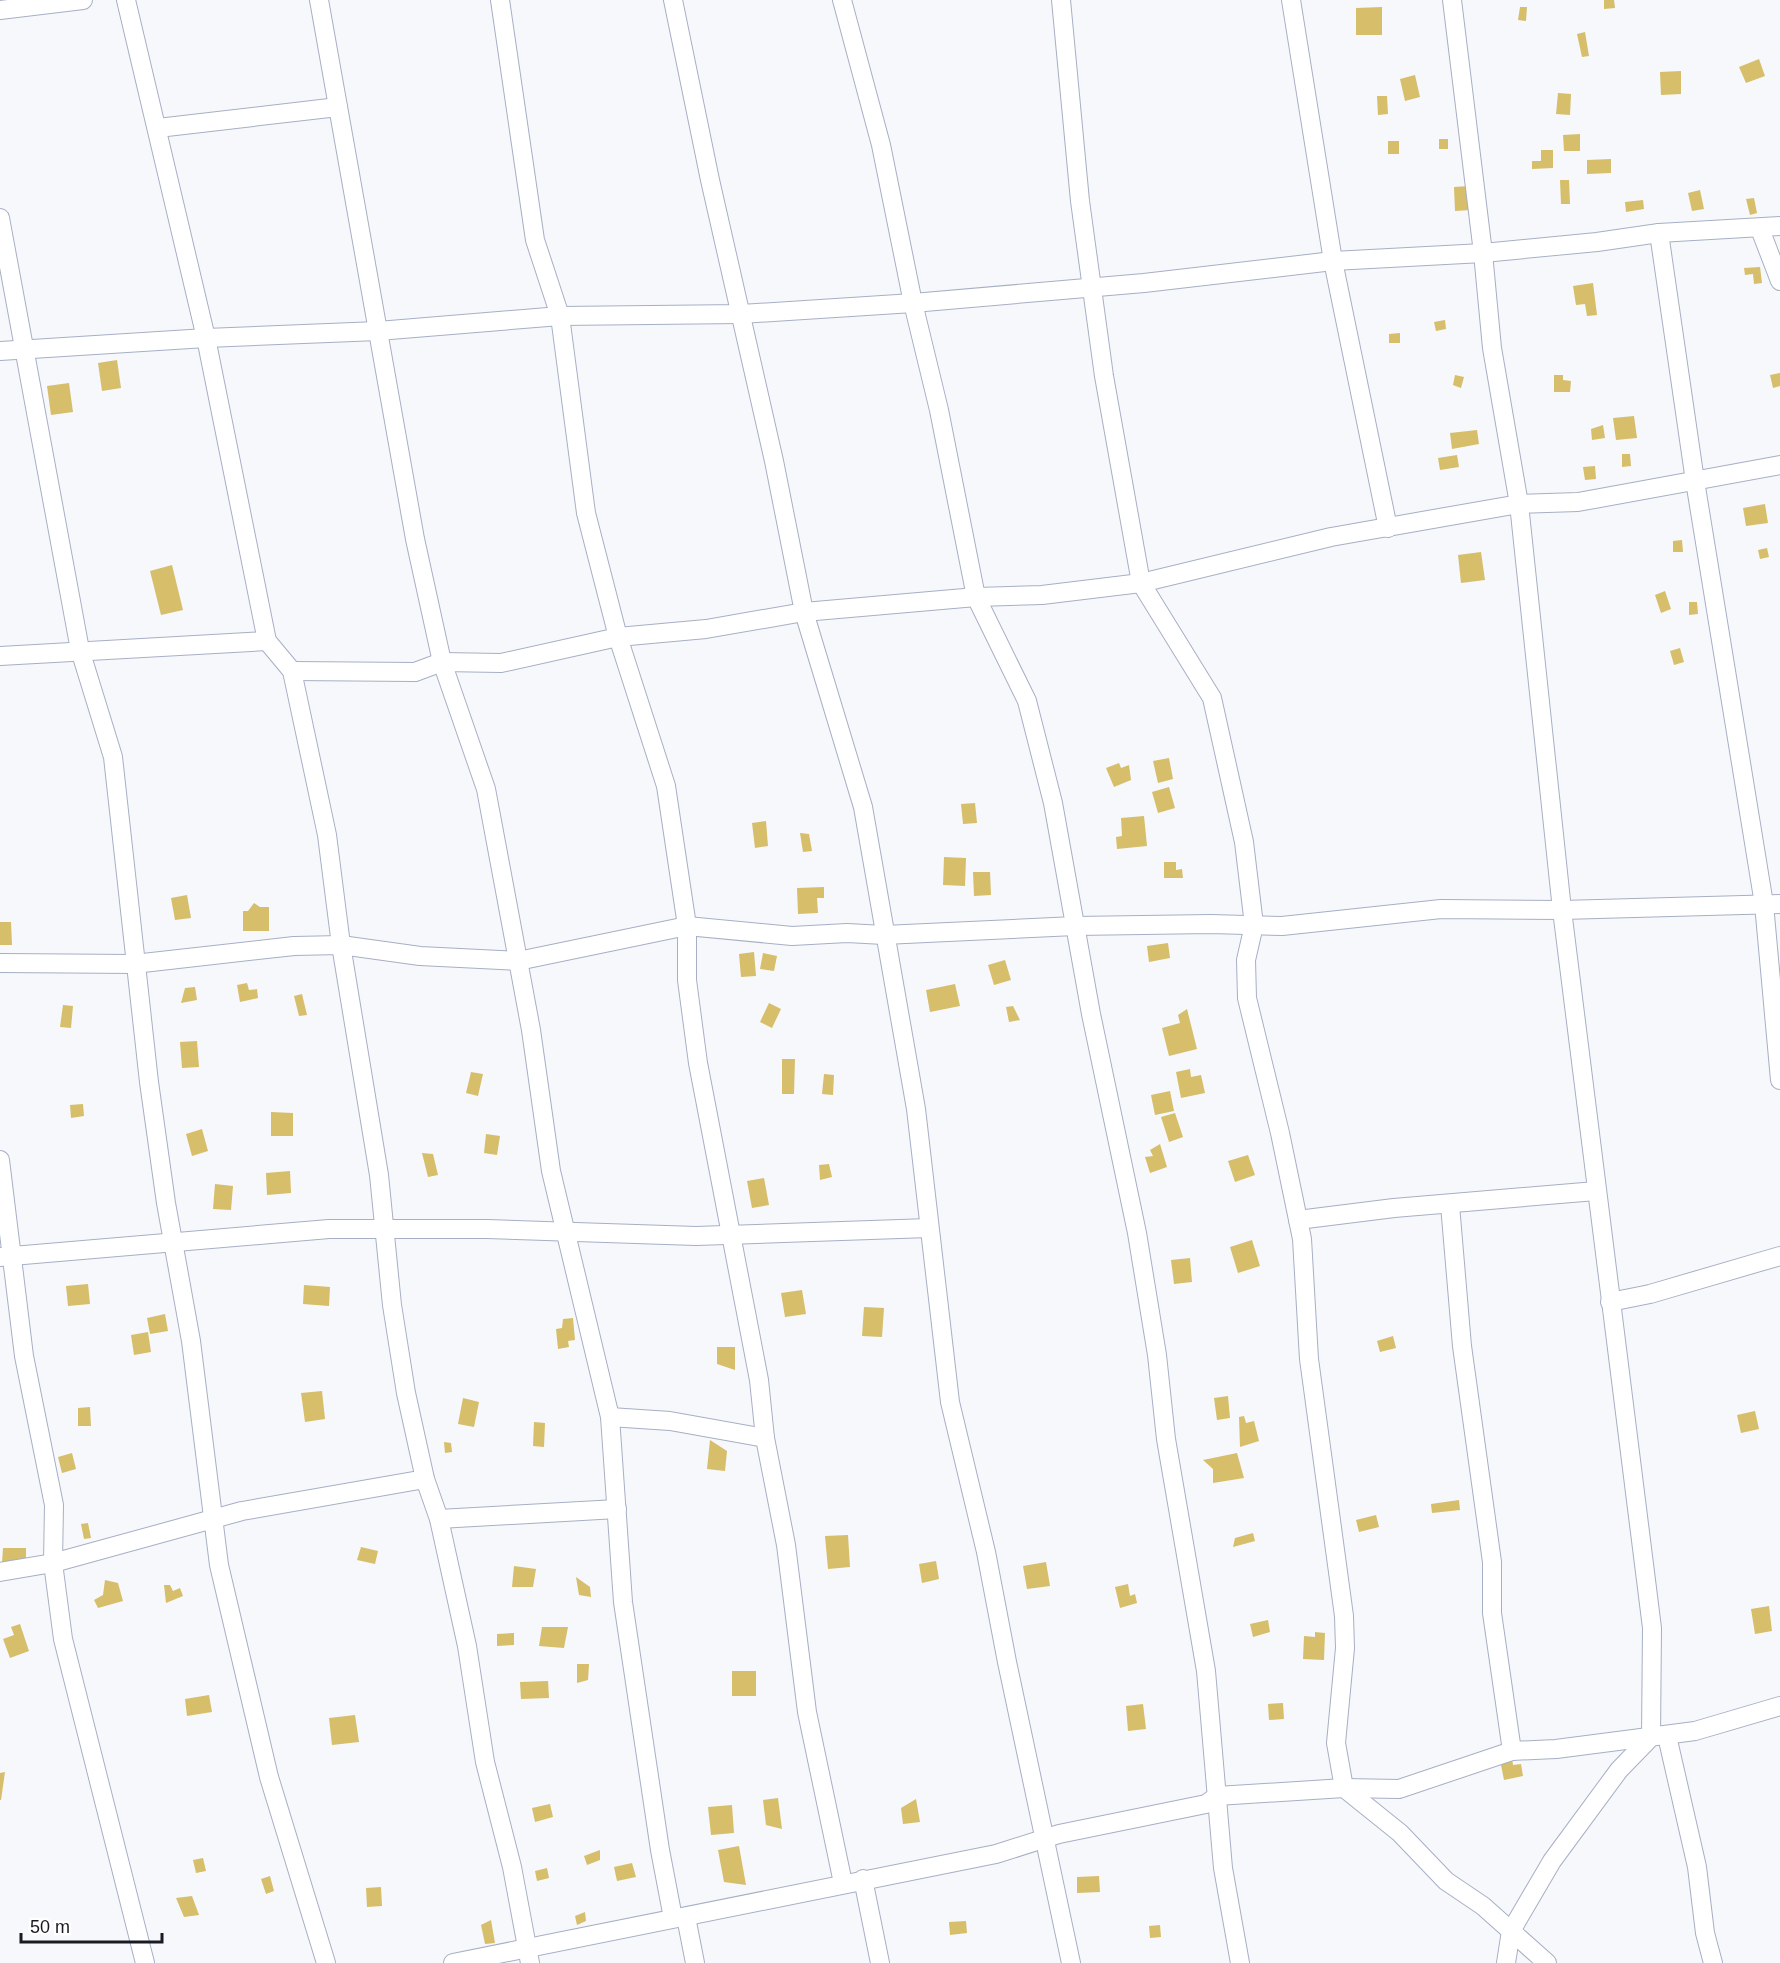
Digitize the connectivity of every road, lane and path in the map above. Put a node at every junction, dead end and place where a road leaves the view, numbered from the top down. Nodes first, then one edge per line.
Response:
1 (83, 0) edge
2 (126, 0) edge
3 (319, 0) edge
4 (500, 0) edge
5 (673, 0) edge
6 (842, 0) edge
7 (1061, 0) edge
8 (1291, 0) edge
9 (1452, 0) edge
10 (0, 10) edge
11 (338, 106) junction
12 (158, 128) junction
13 (0, 218) edge
14 (1780, 226) edge
15 (1760, 228) junction
16 (1659, 233) junction
17 (1484, 253) junction
18 (1333, 261) junction
19 (1780, 281) edge
20 (1092, 286) junction
21 (912, 303) junction
22 (741, 314) junction
23 (560, 316) junction
24 (378, 331) junction
25 (206, 338) junction
26 (0, 351) edge
27 (23, 351) junction
28 (1780, 465) edge
29 (1695, 481) junction
30 (1519, 504) junction
31 (1388, 528) junction
32 (1141, 583) junction
33 (976, 597) junction
34 (804, 612) junction
35 (618, 637) junction
36 (267, 641) junction
37 (80, 650) junction
38 (0, 656) edge
39 (442, 662) junction
40 (292, 671) junction
41 (1772, 904) edge
42 (1562, 910) junction
43 (1254, 925) junction
44 (687, 926) junction
45 (1075, 926) junction
46 (884, 935) junction
47 (341, 945) junction
48 (518, 961) junction
49 (0, 963) edge
50 (134, 964) junction
51 (1780, 1080) edge
52 (0, 1160) edge
53 (1596, 1191) junction
54 (1450, 1205) junction
55 (1298, 1220) junction
56 (929, 1228) junction
57 (383, 1229) junction
58 (564, 1231) junction
59 (731, 1235) junction
60 (173, 1241) junction
61 (6, 1256) edge
62 (1780, 1256) edge
63 (1610, 1302) junction
64 (610, 1417) junction
65 (765, 1438) junction
66 (426, 1479) junction
67 (617, 1509) junction
68 (214, 1519) junction
69 (439, 1519) junction
70 (53, 1563) junction
71 (0, 1572) edge
72 (1780, 1706) edge
73 (1659, 1736) junction
74 (1512, 1751) junction
75 (1344, 1788) junction
76 (1217, 1796) junction
77 (1046, 1838) junction
78 (862, 1880) junction
79 (843, 1883) junction
80 (680, 1918) junction
81 (1510, 1931) junction
82 (529, 1955) edge
83 (145, 1963) edge
84 (326, 1963) edge
85 (453, 1963) edge
86 (695, 1963) edge
87 (880, 1963) edge
88 (1071, 1963) edge
89 (1240, 1963) edge
90 (1506, 1963) edge
91 (1547, 1963) edge
92 (1713, 1963) edge

1 - 10 street
2 - 12 street
3 - 11 street
4 - 23 street
5 - 22 street
6 - 21 street
7 - 20 street
8 - 18 street
9 - 17 street
11 - 12 street
11 - 24 street
12 - 25 street
13 - 27 street
14 - 15 street
15 - 16 street
15 - 19 street
16 - 17 street
16 - 29 street
17 - 18 street
17 - 30 street
18 - 20 street
18 - 31 street
20 - 21 street
20 - 32 street
21 - 22 street
21 - 33 street
22 - 23 street
22 - 34 street
23 - 24 street
23 - 35 street
24 - 25 street
24 - 39 street
25 - 27 street
25 - 36 street
26 - 27 street
27 - 37 street
28 - 29 street
29 - 30 street
29 - 41 street
30 - 31 street
30 - 42 street
31 - 32 street
32 - 33 street
32 - 43 street
33 - 34 street
33 - 45 street
34 - 35 street
34 - 46 street
35 - 39 street
35 - 44 street
36 - 37 street
36 - 40 street
37 - 38 street
37 - 50 street
39 - 40 street
39 - 48 street
40 - 47 street
41 - 42 street
41 - 51 street
42 - 43 street
42 - 53 street
43 - 45 street
43 - 55 street
44 - 46 street
44 - 48 street
44 - 59 street
45 - 46 street
45 - 76 street
46 - 56 street
47 - 48 street
47 - 50 street
47 - 57 street
48 - 58 street
49 - 50 street
50 - 60 street
52 - 61 street
53 - 54 street
53 - 63 street
54 - 55 street
54 - 74 street
55 - 75 street
56 - 59 street
56 - 77 street
57 - 58 street
57 - 60 street
57 - 66 street
58 - 59 street
58 - 64 street
59 - 65 street
60 - 61 street
60 - 68 street
61 - 70 street
62 - 63 street
63 - 73 street
64 - 65 street
64 - 67 street
65 - 79 street
66 - 68 street
66 - 69 street
67 - 69 street
67 - 80 street
68 - 70 street
68 - 84 street
69 - 82 street
70 - 71 street
70 - 83 street
72 - 73 street
73 - 74 street
73 - 81 street
73 - 92 street
74 - 75 street
75 - 76 street
75 - 81 street
76 - 77 street
76 - 89 street
77 - 78 street
77 - 88 street
78 - 79 street
78 - 87 street
79 - 80 street
80 - 82 street
80 - 86 street
81 - 90 street
81 - 91 street
82 - 85 street

